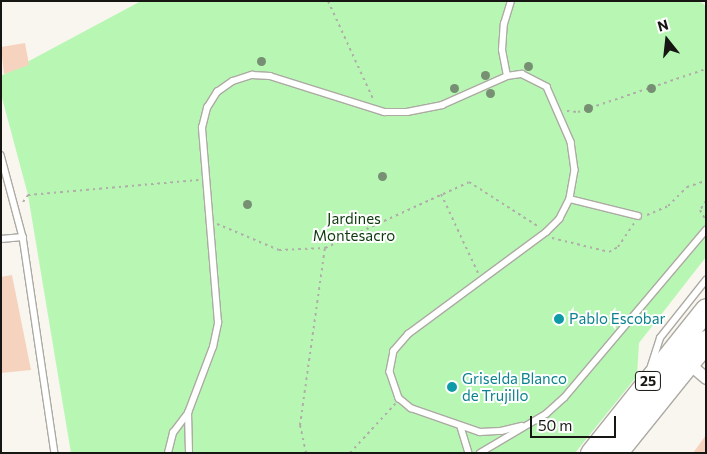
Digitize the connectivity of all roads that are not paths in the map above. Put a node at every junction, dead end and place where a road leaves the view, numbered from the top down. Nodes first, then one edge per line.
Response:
1 (511, 1) edge
2 (507, 76) junction
3 (1, 155) edge
4 (570, 199) junction
5 (638, 216) road end
6 (706, 230) edge
7 (23, 237) junction
8 (1, 239) edge
9 (706, 280) edge
10 (706, 309) edge
11 (706, 341) edge
12 (688, 363) junction
13 (706, 378) edge
14 (646, 384) junction
15 (188, 413) junction
16 (521, 426) junction
17 (461, 427) junction
18 (55, 453) edge
19 (168, 453) edge
20 (189, 453) edge
21 (469, 453) edge
22 (480, 453) edge
23 (591, 453) edge
24 (616, 453) edge

1 - 2 lane
2 - 4 lane
2 - 15 lane
3 - 7 lane
4 - 5 lane
4 - 17 lane
6 - 16 lane
7 - 8 lane
7 - 18 lane
9 - 14 lane
10 - 14 highway, 25
11 - 12 highway, 25
12 - 13 street
12 - 24 highway, 25
14 - 23 highway, 25
15 - 19 lane
15 - 20 lane
16 - 17 lane
16 - 22 lane
17 - 21 lane

